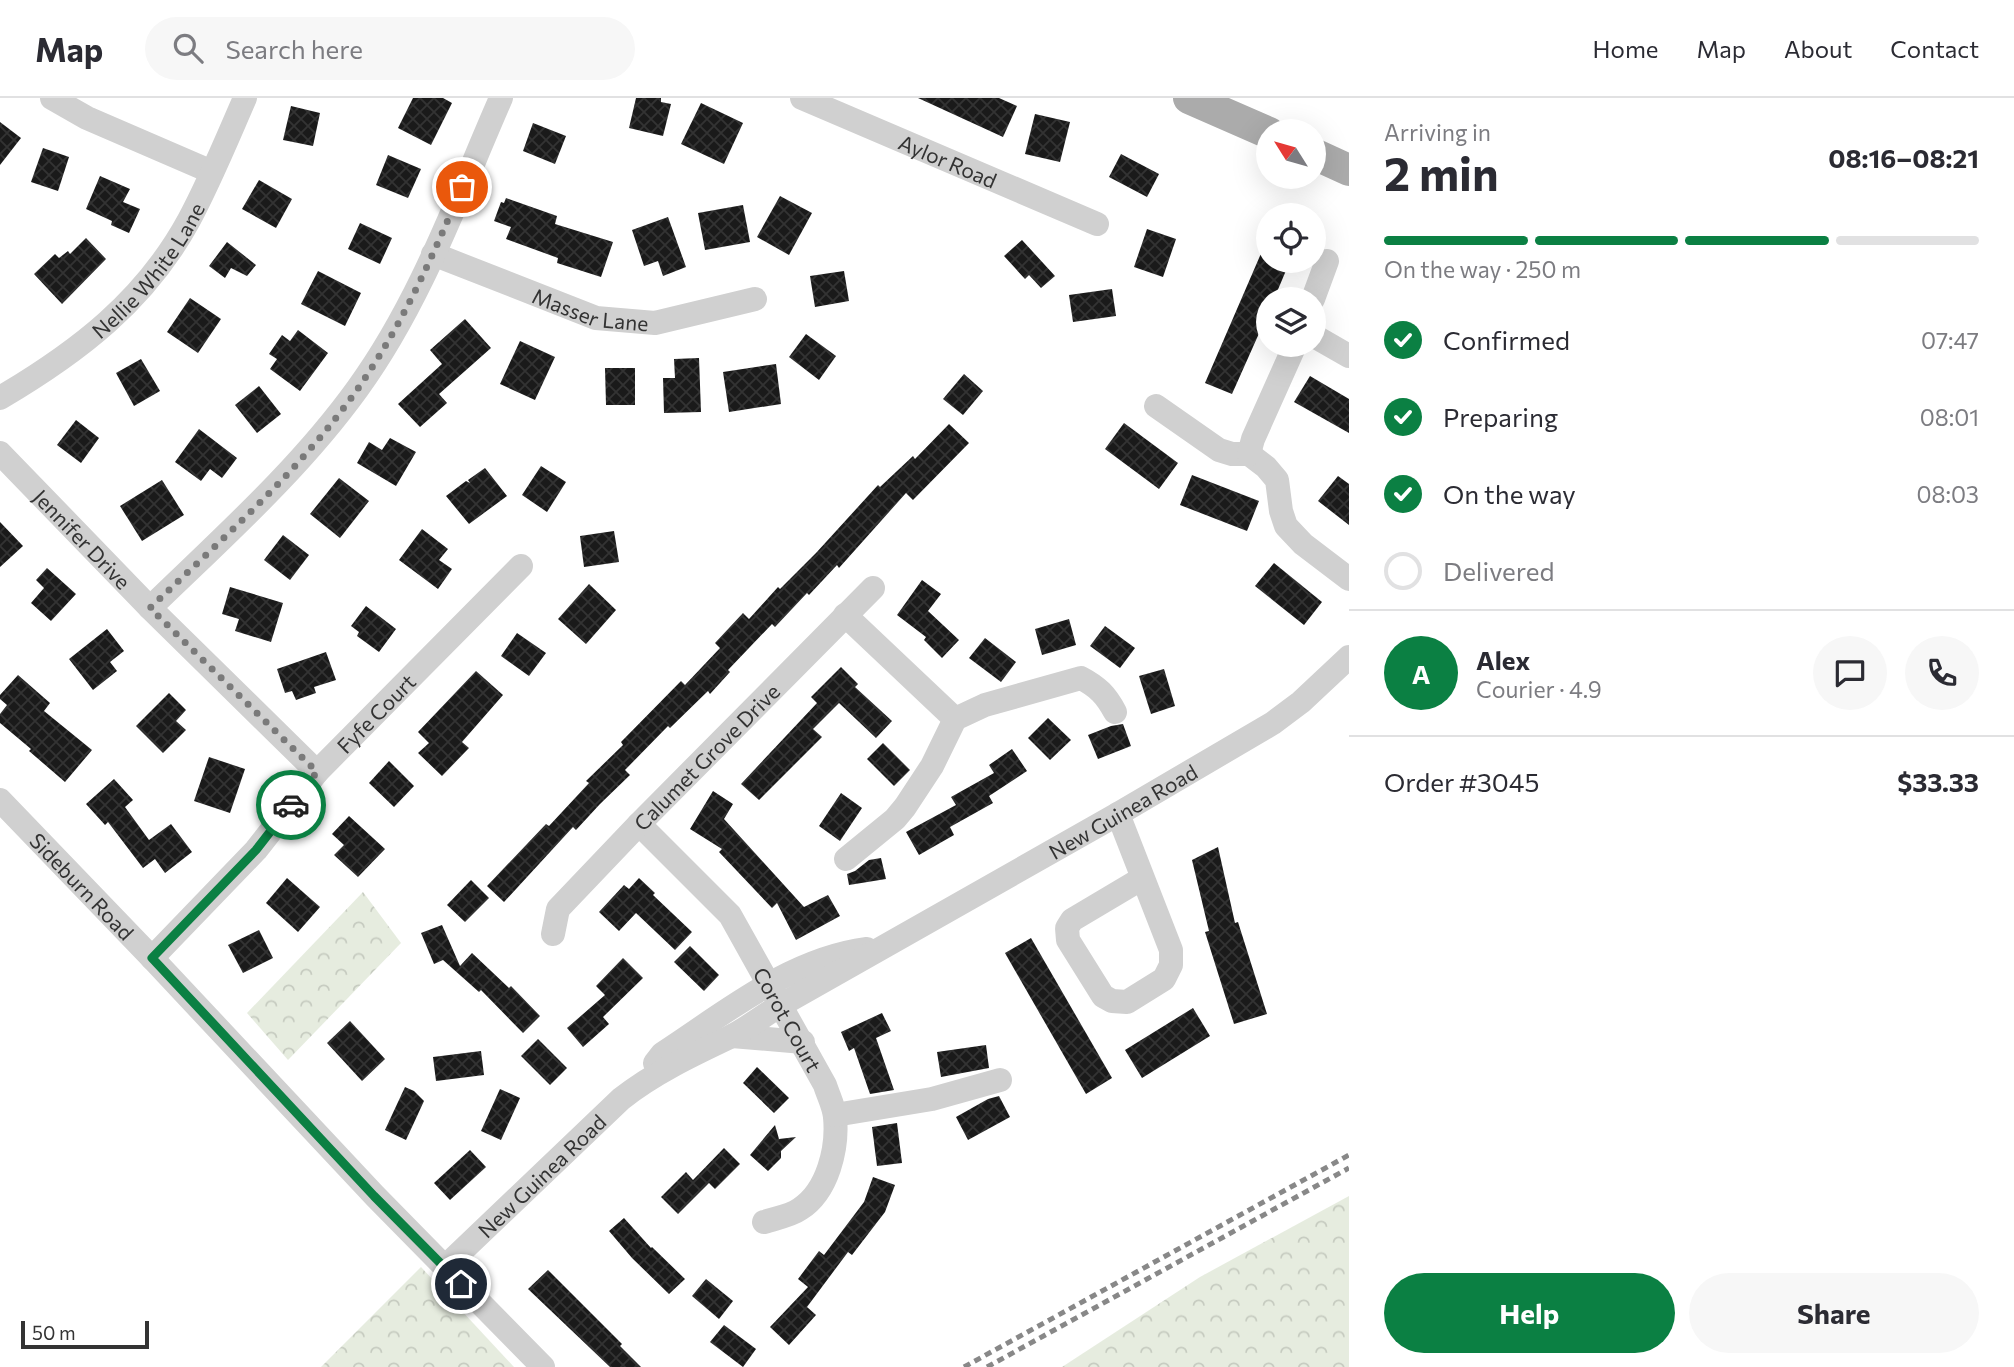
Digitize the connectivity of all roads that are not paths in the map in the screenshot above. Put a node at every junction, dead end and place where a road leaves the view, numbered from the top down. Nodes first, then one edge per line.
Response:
1 (52, 98) edge
2 (245, 98) edge
3 (501, 98) edge
4 (802, 98) edge
5 (1189, 98) edge
6 (1256, 128) edge
7 (1326, 159) edge
8 (1349, 170) edge
9 (212, 172) junction
10 (1097, 225) dead end
11 (433, 254) junction
12 (1327, 261) dead end
13 (1317, 287) edge
14 (755, 299) dead end
15 (1326, 343) edge
16 (1349, 356) edge
17 (1290, 357) edge
18 (0, 398) edge
19 (1156, 406) dead end
20 (0, 453) edge
21 (1249, 454) junction
22 (522, 566) dead end
23 (1349, 579) edge
24 (873, 588) dead end
25 (150, 608) junction
26 (845, 615) junction
27 (1349, 657) edge
28 (1115, 712) dead end
29 (955, 719) junction
30 (317, 772) junction
31 (0, 800) edge
32 (1118, 814) junction
33 (639, 824) junction
34 (846, 859) dead end
35 (1141, 878) junction
36 (553, 934) dead end
37 (152, 958) junction
38 (775, 994) junction
39 (732, 1036) junction
40 (803, 1042) junction
41 (1000, 1080) dead end
42 (638, 1086) junction
43 (835, 1115) junction
44 (764, 1222) dead end
45 (445, 1267) junction
46 (543, 1367) edge

1 - 9 street
2 - 9 street, Nellie White Lane
3 - 11 street
4 - 10 street, Aylor Road
5 - 6 main road
7 - 8 main road
9 - 18 street, Nellie White Lane
11 - 14 street, Masser Lane
11 - 25 street
12 - 13 street
15 - 16 street
17 - 21 street
19 - 21 street
20 - 25 street, Jennifer Drive
21 - 23 street
22 - 30 street, Fyfe Court
24 - 26 street, Calumet Grove Drive
25 - 30 street, Jennifer Drive
26 - 29 street
26 - 33 street, Calumet Grove Drive
27 - 32 street, New Guinea Road
28 - 29 street
29 - 34 street
30 - 37 street, Fyfe Court
31 - 37 street, Sideburn Road
32 - 35 street
32 - 38 street, New Guinea Road
33 - 36 street, Calumet Grove Drive
33 - 38 street, Corot Court
35 - 35 street
37 - 45 street, Sideburn Road
38 - 39 street, New Guinea Road
38 - 40 street, Corot Court
38 - 42 street, New Guinea Road
39 - 40 street
39 - 42 street, New Guinea Road
40 - 43 street, Corot Court
41 - 43 street
42 - 45 street, New Guinea Road
43 - 44 street, Corot Court
45 - 46 street, Sideburn Road

